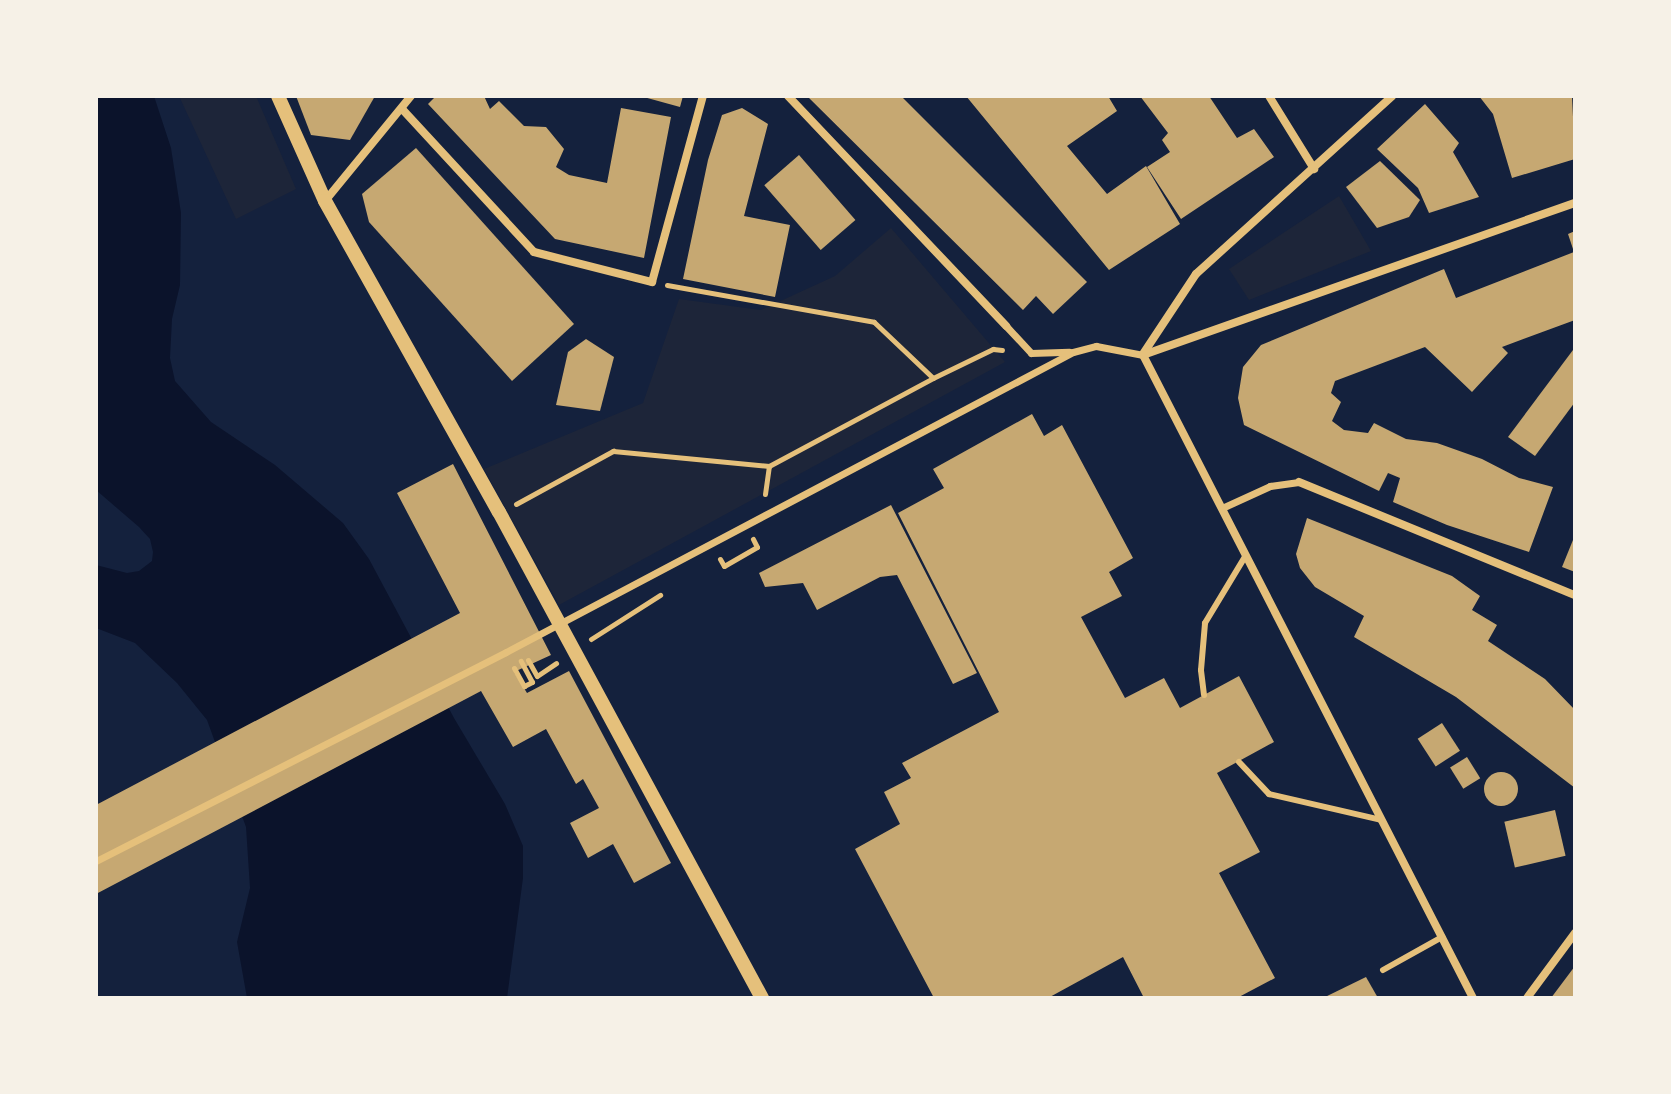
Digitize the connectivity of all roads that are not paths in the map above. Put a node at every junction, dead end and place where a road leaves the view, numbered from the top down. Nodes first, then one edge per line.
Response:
1 (278, 96) edge
2 (411, 96) edge
3 (703, 96) edge
4 (788, 96) edge
5 (1269, 96) edge
6 (1392, 96) edge
7 (403, 110) junction
8 (1314, 169) junction
9 (325, 201) junction
10 (1575, 203) edge
11 (1006, 326) joint
12 (1073, 352) junction
13 (1143, 355) junction
14 (1299, 482) joint
15 (1222, 508) junction
16 (1246, 555) junction
17 (1575, 595) edge
18 (1204, 695) dead end
19 (1239, 762) dead end
20 (1382, 820) junction
21 (96, 861) edge
22 (1575, 933) edge
23 (1442, 937) junction
24 (1383, 970) dead end
25 (762, 998) edge
26 (1473, 998) edge
27 (1527, 998) edge

1 - 9 street
2 - 7 street
3 - 7 street
4 - 11 street
5 - 8 street
6 - 8 street
7 - 9 street
8 - 13 street
9 - 25 street
10 - 13 street
11 - 12 street
12 - 13 street
12 - 21 street
13 - 15 street
14 - 15 street
14 - 17 street
15 - 16 street
16 - 18 lane
16 - 20 street
19 - 20 lane
20 - 23 street
22 - 27 street
23 - 24 lane
23 - 26 street

